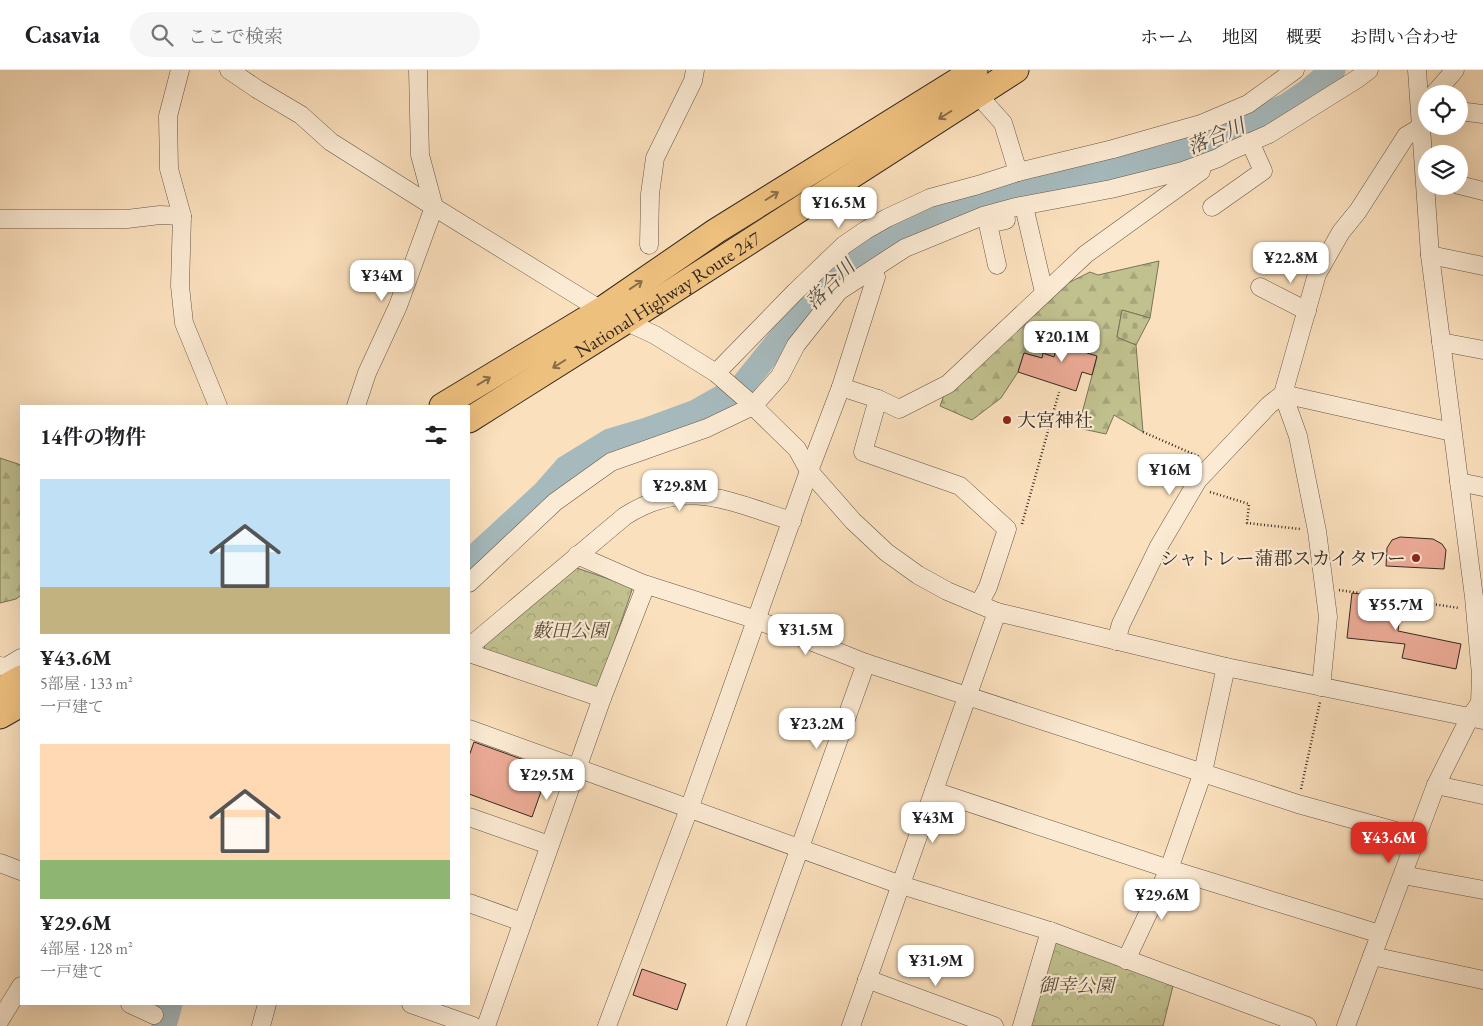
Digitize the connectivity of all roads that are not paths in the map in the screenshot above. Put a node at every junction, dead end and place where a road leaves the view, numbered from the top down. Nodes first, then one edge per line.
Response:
1 (180, 70) edge
2 (229, 70) edge
3 (418, 70) edge
4 (696, 70) edge
5 (1016, 70) edge
6 (1295, 70) edge
7 (1369, 70) edge
8 (1417, 70) edge
9 (1455, 70) edge
10 (968, 78) edge
11 (1420, 85) edge
12 (1442, 85) edge
13 (1468, 112) edge
14 (1483, 114) edge
15 (1418, 128) edge
16 (1250, 142) junction
17 (1218, 158) junction
18 (1018, 172) junction
19 (1124, 186) junction
20 (1468, 188) edge
21 (1483, 191) edge
22 (1426, 195) edge
23 (434, 207) junction
24 (1212, 208) dead end
25 (182, 216) junction
26 (1026, 216) junction
27 (0, 219) edge
28 (649, 246) dead end
29 (1430, 255) junction
30 (997, 265) dead end
31 (1483, 266) edge
32 (876, 277) dead end
33 (1260, 287) dead end
34 (1044, 292) junction
35 (601, 310) junction
36 (1307, 311) junction
37 (626, 321) junction
38 (1441, 342) junction
39 (1483, 350) edge
40 (716, 373) junction
41 (841, 386) junction
42 (1283, 394) junction
43 (878, 399) junction
44 (750, 403) junction
45 (218, 405) edge
46 (356, 405) edge
47 (444, 405) edge
48 (470, 419) edge
49 (1452, 432) junction
50 (809, 470) junction
51 (1459, 482) junction
52 (1483, 487) edge
53 (792, 522) junction
54 (577, 555) junction
55 (470, 582) edge
56 (646, 585) junction
57 (1477, 602) edge
58 (979, 604) junction
59 (997, 612) junction
60 (757, 620) junction
61 (1116, 641) junction
62 (470, 646) edge
63 (470, 653) edge
64 (20, 659) edge
65 (866, 662) junction
66 (0, 666) edge
67 (1226, 666) junction
68 (20, 679) edge
69 (1322, 686) junction
70 (0, 690) edge
71 (968, 696) junction
72 (602, 698) junction
73 (20, 705) edge
74 (0, 716) edge
75 (1476, 719) edge
76 (470, 729) edge
77 (576, 768) junction
78 (1203, 772) junction
79 (1436, 785) junction
80 (934, 791) junction
81 (1483, 795) edge
82 (689, 810) junction
83 (470, 817) edge
84 (1417, 837) junction
85 (549, 845) junction
86 (799, 849) junction
87 (0, 864) edge
88 (1168, 869) junction
89 (20, 871) edge
90 (1402, 875) junction
91 (901, 886) junction
92 (1483, 890) edge
93 (470, 903) edge
94 (522, 922) junction
95 (1050, 932) junction
96 (1380, 934) junction
97 (1372, 956) junction
98 (1126, 960) junction
99 (867, 979) junction
100 (1483, 980) edge
101 (20, 988) edge
102 (132, 1005) edge
103 (267, 1005) edge
104 (414, 1005) edge
105 (154, 1015) edge
106 (0, 1020) edge
107 (261, 1026) edge
108 (473, 1026) edge
109 (486, 1026) edge
110 (607, 1026) edge
111 (736, 1026) edge
112 (851, 1026) edge
113 (994, 1026) edge
114 (1022, 1026) edge
115 (1307, 1026) edge
116 (1346, 1026) edge

1 - 25 street
2 - 23 street
3 - 23 street
4 - 28 street
5 - 10 highway, National Highway Route 247
6 - 18 street
7 - 16 street
8 - 11 street
9 - 12 street
10 - 18 street
35 -> 10 highway, National Highway Route 247
10 -> 37 highway, National Highway Route 247
13 - 14 street
15 - 36 street
16 - 17 street
16 - 24 street
17 - 19 street
17 - 34 street
18 - 40 street
19 - 26 street
19 - 44 street
20 - 21 street
22 - 29 street
23 - 35 street
23 - 46 street
25 - 27 street
25 - 45 street
26 - 30 street
26 - 34 street
29 - 31 street
29 - 38 street
32 - 41 street
33 - 36 street
34 - 43 street
35 - 37 street
47 -> 35 highway, National Highway Route 247
36 - 42 street
37 - 40 street
37 -> 48 highway, National Highway Route 247
38 - 39 street
38 - 49 street
40 - 44 street
41 - 43 street
41 - 50 street
42 - 49 street
42 - 61 street
42 - 69 street
43 - 58 street
44 - 50 street
44 - 55 street
49 - 51 street
50 - 53 street
50 - 58 street
51 - 52 street
51 - 57 street
53 - 54 street
53 - 60 street
54 - 56 street
54 - 62 street
56 - 60 street
56 - 72 street
57 - 75 street
58 - 59 street
59 - 61 street
59 - 71 street
60 - 65 street
60 - 82 street
61 - 67 street
63 - 72 street
64 - 66 street
65 - 71 street
65 - 86 street
67 - 69 street
67 - 78 street
68 - 70 highway
69 - 75 street
71 - 78 street
71 - 80 street
72 - 77 street
73 - 74 highway
75 - 79 street
76 - 77 street
77 - 82 street
77 - 85 street
78 - 84 street
78 - 88 street
79 - 81 street
79 - 84 street
80 - 88 street
80 - 91 street
82 - 86 street
82 - 110 street
83 - 85 street
84 - 90 street
85 - 94 street
86 - 91 street
86 - 111 street
87 - 89 street
88 - 96 street
88 - 98 street
90 - 92 street
90 - 96 street
91 - 95 street
91 - 99 street
93 - 94 street
94 - 109 street
95 - 98 street
95 - 114 street
96 - 97 street
97 - 100 street
97 - 116 street
98 - 115 street
99 - 112 street
99 - 113 street
101 - 106 street
102 - 105 street
103 - 107 street
104 - 108 street

